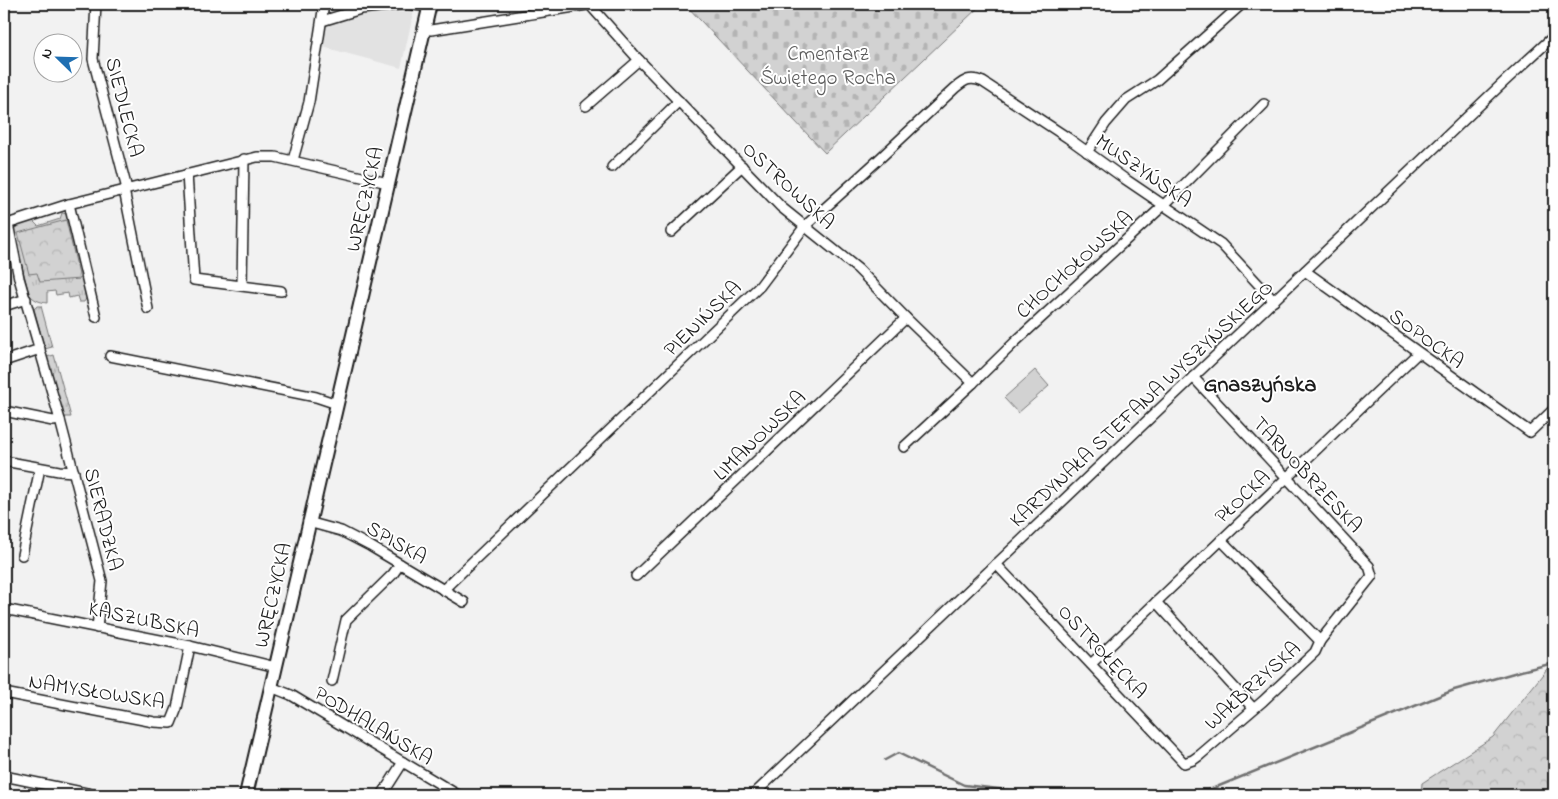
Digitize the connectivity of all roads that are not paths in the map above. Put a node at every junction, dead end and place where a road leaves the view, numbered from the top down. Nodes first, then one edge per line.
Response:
1 (96, 4) edge
2 (324, 4) edge
3 (407, 4) edge
4 (591, 4) edge
5 (1242, 4) edge
6 (430, 6) edge
7 (322, 21) junction
8 (424, 29) junction
9 (1554, 36) edge
10 (639, 60) junction
11 (983, 82) joint
12 (679, 101) junction
13 (1264, 104) dead end
14 (586, 106) dead end
15 (1087, 152) junction
16 (244, 159) junction
17 (293, 160) junction
18 (742, 166) junction
19 (612, 167) dead end
20 (187, 174) junction
21 (388, 183) junction
22 (126, 190) junction
23 (69, 204) junction
24 (1164, 205) junction
25 (6, 225) edge
26 (805, 226) junction
27 (671, 232) dead end
28 (1305, 272) junction
29 (242, 286) junction
30 (281, 291) dead end
31 (26, 299) junction
32 (1274, 301) junction
33 (4, 306) edge
34 (148, 309) dead end
35 (96, 317) dead end
36 (906, 318) junction
37 (40, 349) junction
38 (1418, 354) junction
39 (110, 356) dead end
40 (4, 361) edge
41 (1193, 377) junction
42 (974, 383) junction
43 (337, 404) junction
44 (1554, 409) edge
45 (4, 411) edge
46 (60, 420) junction
47 (904, 447) dead end
48 (4, 461) edge
49 (40, 468) junction
50 (74, 472) junction
51 (1287, 477) junction
52 (308, 522) junction
53 (1221, 540) junction
54 (22, 555) dead end
55 (400, 564) junction
56 (996, 564) junction
57 (636, 576) dead end
58 (1372, 576) joint
59 (443, 590) junction
60 (464, 602) dead end
61 (1156, 602) junction
62 (4, 609) edge
63 (97, 628) junction
64 (1320, 641) junction
65 (190, 646) junction
66 (1091, 664) junction
67 (276, 667) junction
68 (332, 681) dead end
69 (271, 686) junction
70 (4, 693) edge
71 (1253, 708) junction
72 (403, 762) junction
73 (1184, 763) joint
74 (4, 776) edge
75 (47, 785) junction
76 (757, 794) edge
77 (45, 795) edge
78 (96, 795) edge
79 (246, 795) edge
80 (382, 795) edge
81 (458, 795) edge

1 - 22 street, SIEDLECKA
2 - 7 street
3 - 6 street
3 - 7 street
4 - 8 street
4 - 10 street, OSTROWSKA
5 - 15 street
6 - 8 main road, WRĘCZYCKA
7 - 17 street
8 - 21 main road, WRĘCZYCKA
9 - 28 street, KARDYNAŁA STEFANA WYSZYŃSKIEGO
10 - 12 street, OSTROWSKA
10 - 14 street
11 - 15 street, MUSZYŃSKA
11 - 26 street, PIENIŃSKA
12 - 18 street, OSTROWSKA
12 - 19 street
13 - 24 street, CHOCHOŁOWSKA
15 - 24 street, MUSZYŃSKA
16 - 17 street
16 - 20 street
16 - 29 street
17 - 21 street
18 - 26 street, OSTROWSKA
18 - 27 street
20 - 22 street
20 - 29 street
21 - 43 main road, WRĘCZYCKA
22 - 23 street
22 - 34 street, SIEDLECKA
23 - 25 street
23 - 35 street
24 - 32 street, MUSZYŃSKA
24 - 42 street, CHOCHOŁOWSKA
25 - 31 street, SIERADZKA
26 - 36 street, OSTROWSKA
26 - 59 street, PIENIŃSKA
28 - 32 street, KARDYNAŁA STEFANA WYSZYŃSKIEGO
28 - 38 street, SOPOCKA
29 - 30 street
31 - 33 street
31 - 37 street, SIERADZKA
32 - 41 street, KARDYNAŁA STEFANA WYSZYŃSKIEGO
36 - 42 street, OSTROWSKA
36 - 57 street, LIMANOWSKA
37 - 40 street
37 - 46 street, SIERADZKA
38 - 44 street, SOPOCKA
38 - 51 street, PŁOCKA
39 - 43 street
41 - 51 street, TARNOBRZESKA
41 - 56 street, KARDYNAŁA STEFANA WYSZYŃSKIEGO
42 - 47 street, CHOCHOŁOWSKA
43 - 52 main road, WRĘCZYCKA
45 - 46 street
46 - 50 street, SIERADZKA
48 - 49 street
49 - 50 street
49 - 54 street
50 - 63 street, SIERADZKA
51 - 53 street, PŁOCKA
51 - 58 street, TARNOBRZESKA
52 - 55 street, SPISKA
52 - 67 main road, WRĘCZYCKA
53 - 61 street, PŁOCKA
53 - 64 street
55 - 59 street, SPISKA
55 - 68 street
56 - 66 street, OSTROŁĘCKA
56 - 76 street, KARDYNAŁA STEFANA WYSZYŃSKIEGO
58 - 64 street, WAŁBRZYSKA
59 - 60 street, SPISKA
61 - 66 street, PŁOCKA
61 - 71 street
62 - 63 street, KASZUBSKA
63 - 65 street, KASZUBSKA
64 - 71 street, WAŁBRZYSKA
65 - 67 street, KASZUBSKA
65 - 70 street, NAMYSŁOWSKA
66 - 73 street, OSTROŁĘCKA
67 - 69 main road, WRĘCZYCKA
69 - 72 street, PODHALAŃSKA
69 - 79 main road, WRĘCZYCKA
71 - 73 street, WAŁBRZYSKA
72 - 80 street
72 - 81 street, PODHALAŃSKA
74 - 75 street
75 - 77 street
75 - 78 street

